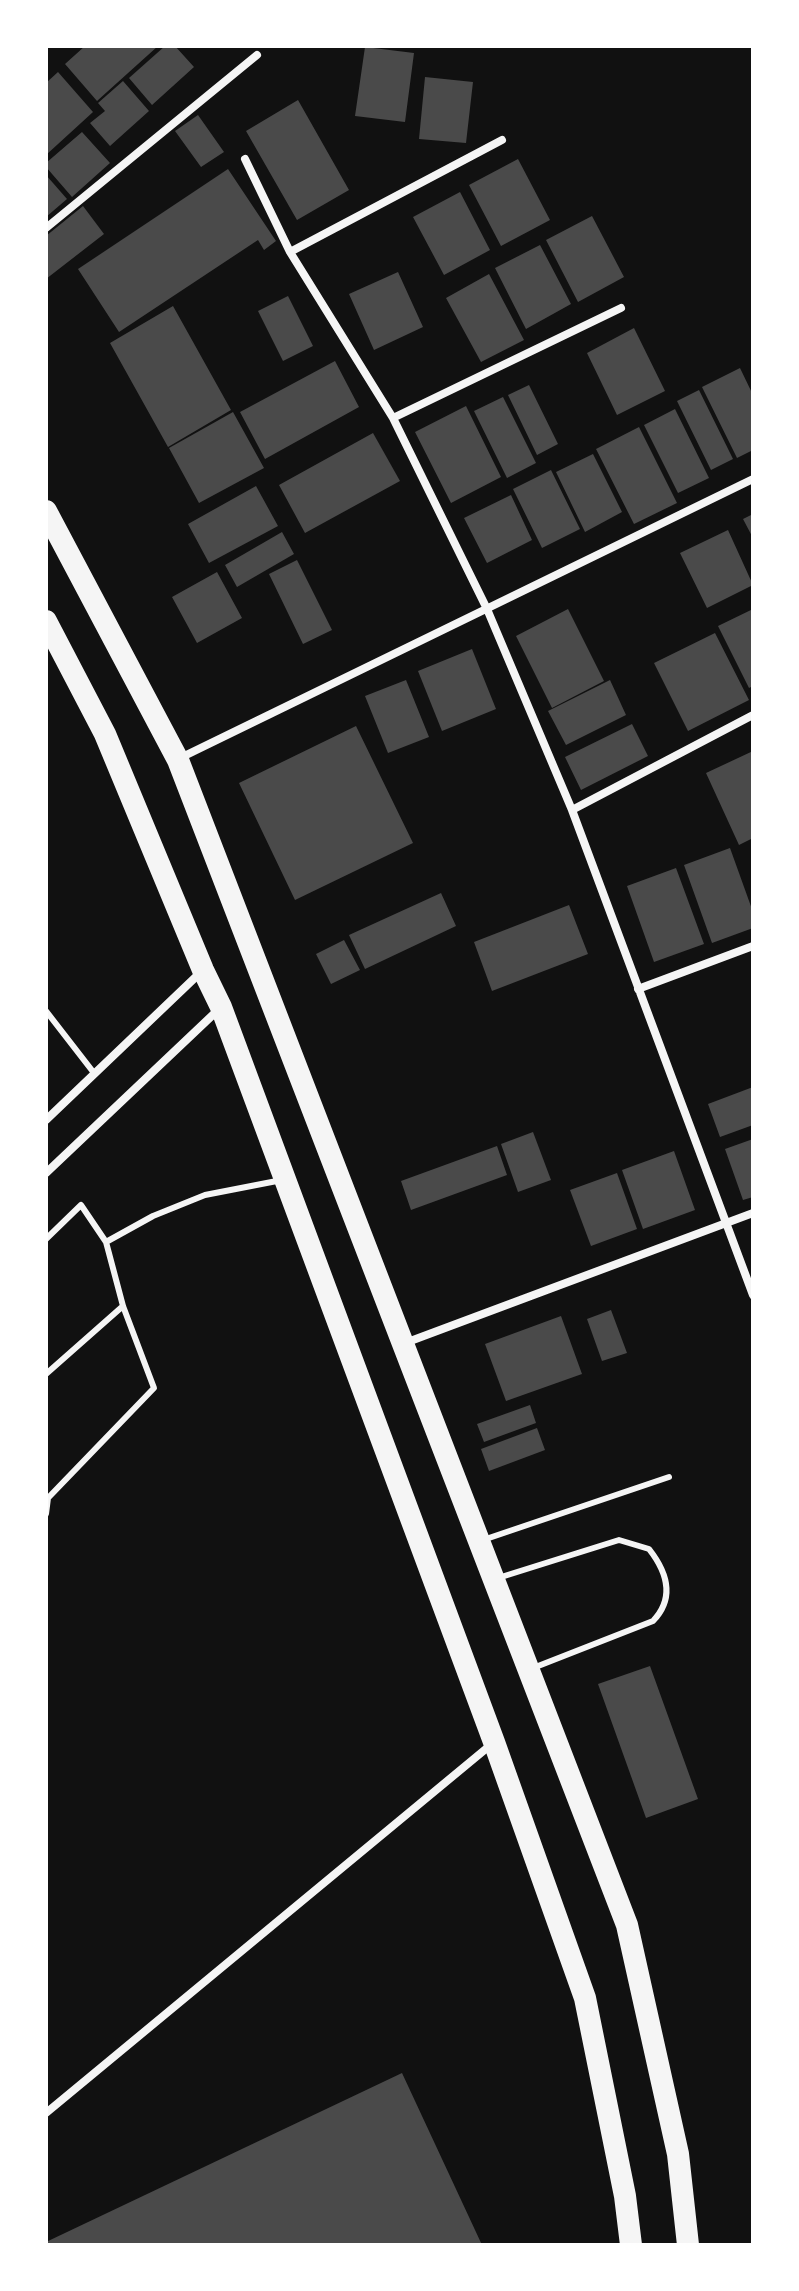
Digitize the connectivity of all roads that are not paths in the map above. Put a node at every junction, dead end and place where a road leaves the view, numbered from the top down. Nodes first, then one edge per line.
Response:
1 (257, 55) dead end
2 (502, 140) dead end
3 (245, 159) dead end
4 (46, 228) edge
5 (290, 252) junction
6 (621, 308) dead end
7 (393, 418) junction
8 (753, 479) edge
9 (46, 511) edge
10 (487, 609) junction
11 (46, 621) edge
12 (753, 715) edge
13 (178, 760) junction
14 (572, 810) junction
15 (753, 946) edge
16 (203, 970) junction
17 (638, 989) junction
18 (221, 1007) junction
19 (46, 1011) edge
20 (94, 1073) junction
21 (46, 1120) edge
22 (46, 1173) edge
23 (286, 1179) junction
24 (753, 1213) edge
25 (726, 1223) junction
26 (46, 1239) edge
27 (106, 1242) junction
28 (753, 1295) edge
29 (123, 1306) junction
30 (405, 1343) junction
31 (46, 1374) edge
32 (669, 1477) dead end
33 (47, 1497) edge
34 (46, 1514) edge
35 (480, 1541) junction
36 (495, 1579) junction
37 (529, 1670) junction
38 (494, 1742) junction
39 (46, 2113) edge
40 (631, 2245) edge
41 (688, 2245) edge

1 - 4 street
2 - 5 street
3 - 5 street
5 - 7 street
6 - 7 street
7 - 10 street
8 - 10 street
9 - 13 highway
10 - 13 street
10 - 14 street
11 - 16 highway
12 - 14 street
13 - 30 highway
14 - 17 street
15 - 17 street
16 - 18 highway
16 - 20 street
17 - 25 street
18 - 22 street
18 - 23 highway
19 - 20 lane
20 - 21 street
23 - 27 lane
23 - 38 highway
24 - 25 street
25 - 28 street
25 - 30 street
26 - 27 lane
27 - 29 lane
29 - 31 lane
29 - 33 lane
30 - 35 highway
32 - 35 lane
33 - 34 lane
35 - 36 highway
36 - 37 highway
36 - 37 lane
37 - 41 highway
38 - 39 street
38 - 40 highway

